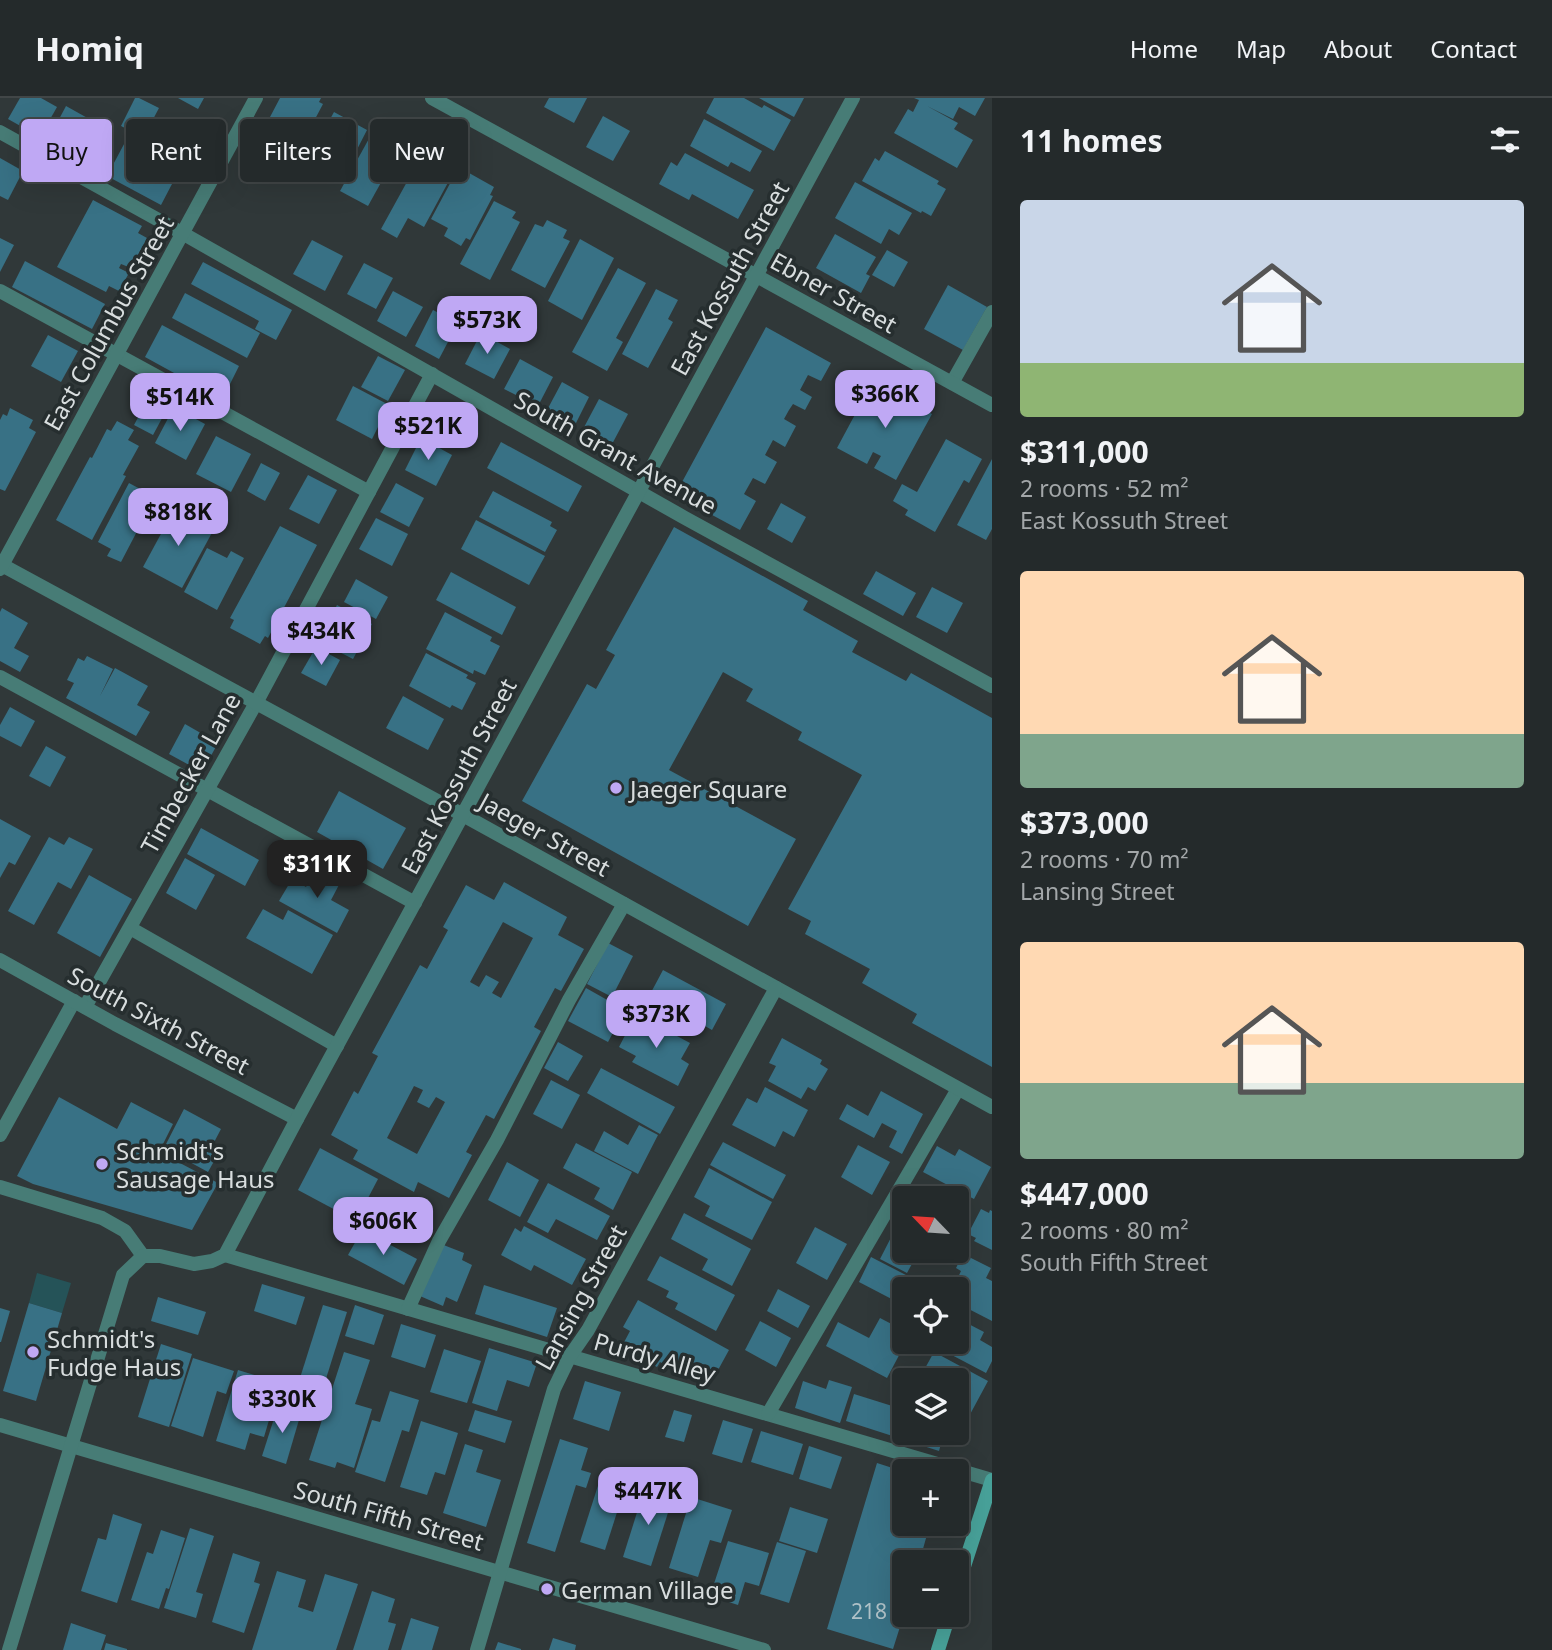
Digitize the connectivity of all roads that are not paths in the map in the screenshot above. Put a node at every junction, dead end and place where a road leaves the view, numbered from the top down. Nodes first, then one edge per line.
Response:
1 (256, 98) edge
2 (432, 98) edge
3 (853, 98) edge
4 (0, 132) edge
5 (183, 233) junction
6 (756, 275) junction
7 (0, 290) edge
8 (992, 312) edge
9 (116, 354) junction
10 (432, 374) junction
11 (952, 383) junction
12 (992, 405) edge
13 (639, 491) junction
14 (369, 492) junction
15 (1, 566) edge
16 (0, 677) edge
17 (992, 686) edge
18 (256, 703) junction
19 (207, 789) junction
20 (463, 815) junction
21 (415, 903) junction
22 (624, 904) junction
23 (130, 928) junction
24 (0, 960) edge
25 (776, 988) junction
26 (79, 1004) junction
27 (337, 1046) junction
28 (958, 1089) junction
29 (992, 1107) edge
30 (297, 1119) junction
31 (0, 1135) edge
32 (0, 1187) edge
33 (225, 1255) junction
34 (143, 1256) junction
35 (408, 1309) junction
36 (570, 1356) junction
37 (768, 1414) junction
38 (0, 1425) edge
39 (70, 1446) junction
40 (992, 1480) edge
41 (969, 1551) edge
42 (500, 1572) junction
43 (945, 1627) edge
44 (9, 1650) edge
45 (477, 1650) edge
46 (764, 1650) edge
47 (938, 1650) edge

1 - 5 street, East Columbus Street
2 - 6 street, Ebner Street
3 - 6 street, East Kossuth Street
4 - 5 street, South Grant Avenue
5 - 9 street, East Columbus Street
5 - 10 street, South Grant Avenue
6 - 11 street, Ebner Street
6 - 13 street, East Kossuth Street
7 - 9 street
8 - 11 street
9 - 14 street
9 - 15 street, East Columbus Street
10 - 13 street, South Grant Avenue
10 - 14 street, Timbecker Lane
11 - 12 street, Ebner Street
13 - 17 street, South Grant Avenue
13 - 20 street, East Kossuth Street
14 - 18 street, Timbecker Lane
15 - 18 street, Jaeger Street
16 - 19 street
18 - 19 street, Timbecker Lane
18 - 20 street, Jaeger Street
19 - 21 street
19 - 23 street, Timbecker Lane
20 - 21 street, East Kossuth Street
20 - 22 street, Jaeger Street
21 - 27 street, East Kossuth Street
22 - 25 street, Jaeger Street
22 - 35 street
23 - 26 street, Timbecker Lane
23 - 27 street
24 - 26 street, South Sixth Street
25 - 28 street, Jaeger Street
25 - 36 street, Lansing Street
26 - 30 street, South Sixth Street
26 - 31 street, Timbecker Lane
27 - 30 street, East Kossuth Street
28 - 29 street, Jaeger Street
28 - 37 street
30 - 33 street, East Kossuth Street
32 - 34 street
33 - 34 street
33 - 35 street, Purdy Alley
34 - 39 street
35 - 36 street, Purdy Alley
36 - 37 street, Purdy Alley
36 - 42 street, Lansing Street
37 - 40 street, Purdy Alley
38 - 39 street, South Fifth Street
39 - 42 street, South Fifth Street
39 - 44 street
40 - 41 street
42 - 45 street, Lansing Street
42 - 46 street, South Fifth Street
43 - 47 street

